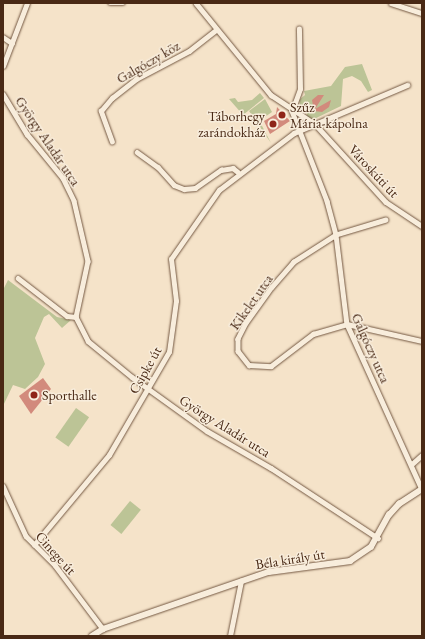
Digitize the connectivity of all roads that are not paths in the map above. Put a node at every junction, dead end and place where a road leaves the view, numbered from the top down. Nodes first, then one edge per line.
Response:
1 (27, 3) edge
2 (110, 3) edge
3 (123, 3) edge
4 (196, 3) edge
5 (391, 3) edge
6 (422, 13) edge
7 (298, 29) dead end
8 (216, 30) junction
9 (3, 37) edge
10 (12, 43) junction
11 (3, 66) edge
12 (406, 84) dead end
13 (3, 94) edge
14 (292, 111) junction
15 (314, 124) junction
16 (299, 130) junction
17 (112, 142) dead end
18 (137, 152) dead end
19 (238, 172) junction
20 (386, 220) dead end
21 (422, 226) edge
22 (336, 235) junction
23 (18, 278) dead end
24 (76, 317) junction
25 (346, 324) junction
26 (422, 341) edge
27 (148, 389) junction
28 (422, 455) edge
29 (412, 464) junction
30 (3, 486) edge
31 (422, 489) edge
32 (378, 538) junction
33 (34, 545) junction
34 (240, 581) junction
35 (103, 629) junction
36 (92, 636) edge
37 (230, 636) edge

1 - 10 street
2 - 3 street
4 - 8 street
5 - 6 street
7 - 14 street
8 - 14 street
8 - 17 street, Galgóczy köz
9 - 10 street
10 - 11 street
12 - 15 street, Csipke út
13 - 24 street, György Aladár utca
14 - 15 street, Városkúti út
14 - 16 street, Galgóczy utca
15 - 16 street, Csipke út
15 - 21 street, Városkúti út
16 - 19 street, Csipke út
16 - 22 street, Galgóczy utca
18 - 19 street
19 - 27 street, Csipke út
20 - 22 street, Kikelet utca
22 - 25 street, Galgóczy utca
22 - 25 street, Kikelet utca
23 - 24 street
24 - 27 street, György Aladár utca
25 - 26 street, Kikelet utca
25 - 29 street, Galgóczy utca
27 - 32 street, György Aladár utca
27 - 33 street, Csipke út
28 - 29 street
29 - 31 street, Galgóczy utca
30 - 33 street, Cinege út
31 - 32 street, Béla király út
32 - 34 street, Béla király út
33 - 35 street, Cinege út
34 - 35 street, Béla király út
34 - 37 street
35 - 36 street, Béla király út

